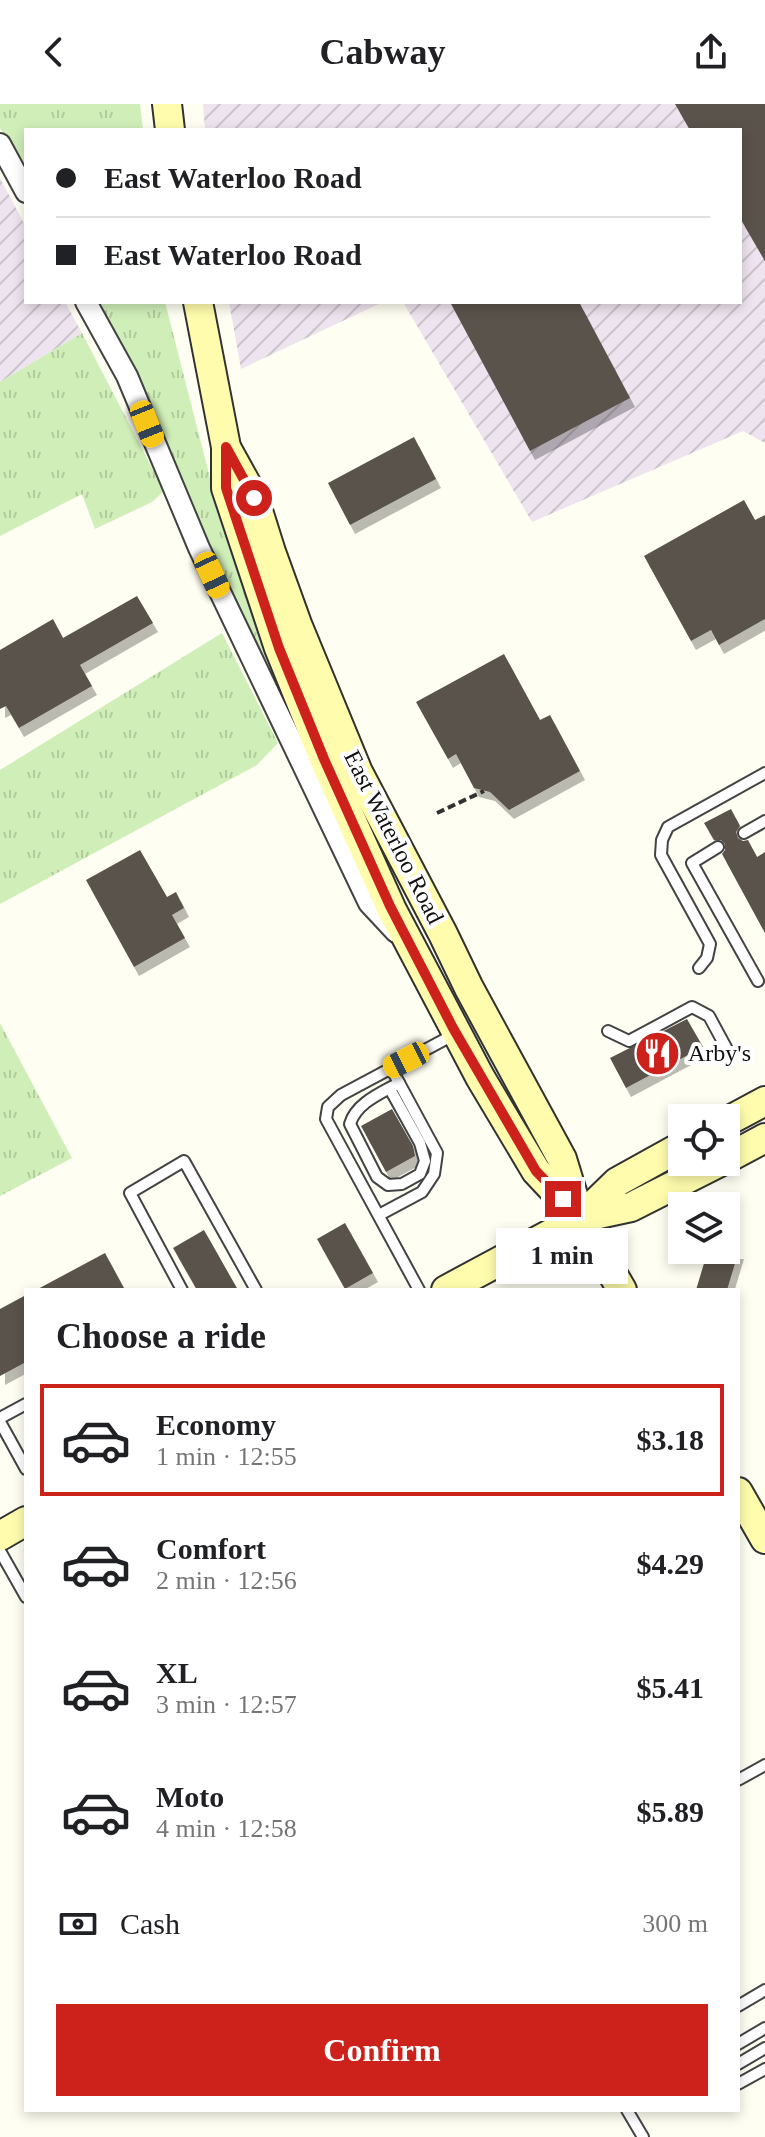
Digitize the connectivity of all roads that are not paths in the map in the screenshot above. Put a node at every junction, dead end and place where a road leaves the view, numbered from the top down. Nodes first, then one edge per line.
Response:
1 (167, 104) edge
2 (170, 128) edge
3 (0, 144) edge
4 (24, 188) edge
5 (87, 304) edge
6 (198, 304) edge
7 (226, 447) junction
8 (765, 773) edge
9 (765, 821) edge
10 (744, 833) dead end
11 (718, 847) dead end
12 (415, 953) junction
13 (699, 968) dead end
14 (758, 981) dead end
15 (608, 1031) dead end
16 (456, 1033) junction
17 (729, 1053) dead end
18 (391, 1068) junction
19 (394, 1086) junction
20 (765, 1101) edge
21 (740, 1114) edge
22 (765, 1138) edge
23 (740, 1151) edge
24 (668, 1154) edge
25 (692, 1176) edge
26 (379, 1215) junction
27 (580, 1218) junction
28 (181, 1288) edge
29 (255, 1288) edge
30 (418, 1288) edge
31 (450, 1288) edge
32 (621, 1288) edge
33 (24, 1405) edge
34 (0, 1420) edge
35 (24, 1465) edge
36 (740, 1495) edge
37 (6, 1534) edge
38 (765, 1539) edge
39 (24, 1591) edge
40 (765, 1765) edge
41 (740, 1779) edge
42 (765, 1990) edge
43 (740, 2005) edge
44 (765, 2028) edge
45 (740, 2043) edge
46 (765, 2048) edge
47 (740, 2063) edge
48 (765, 2069) edge
49 (740, 2083) edge
50 (628, 2112) edge
51 (643, 2137) edge

1 - 2 main road
3 - 4 street
5 - 12 street
6 - 7 main road, East Waterloo Road
7 - 12 main road, East Waterloo Road
7 - 27 main road, East Waterloo Road
8 - 13 lane
9 - 10 lane
11 - 14 lane
12 - 16 main road, East Waterloo Road
15 - 17 lane
16 - 18 lane
16 - 27 main road, East Waterloo Road
18 - 19 lane
18 - 26 lane
19 - 19 lane
19 - 26 lane
20 - 21 main road
22 - 23 main road
24 - 27 main road
25 - 27 main road
26 - 30 lane
27 - 31 main road
27 - 32 main road, East Waterloo Road
28 - 29 lane
33 - 34 lane
34 - 35 lane
36 - 38 main road
37 - 39 lane
40 - 41 lane
42 - 43 lane
44 - 45 lane
46 - 47 lane
48 - 49 lane
50 - 51 lane

